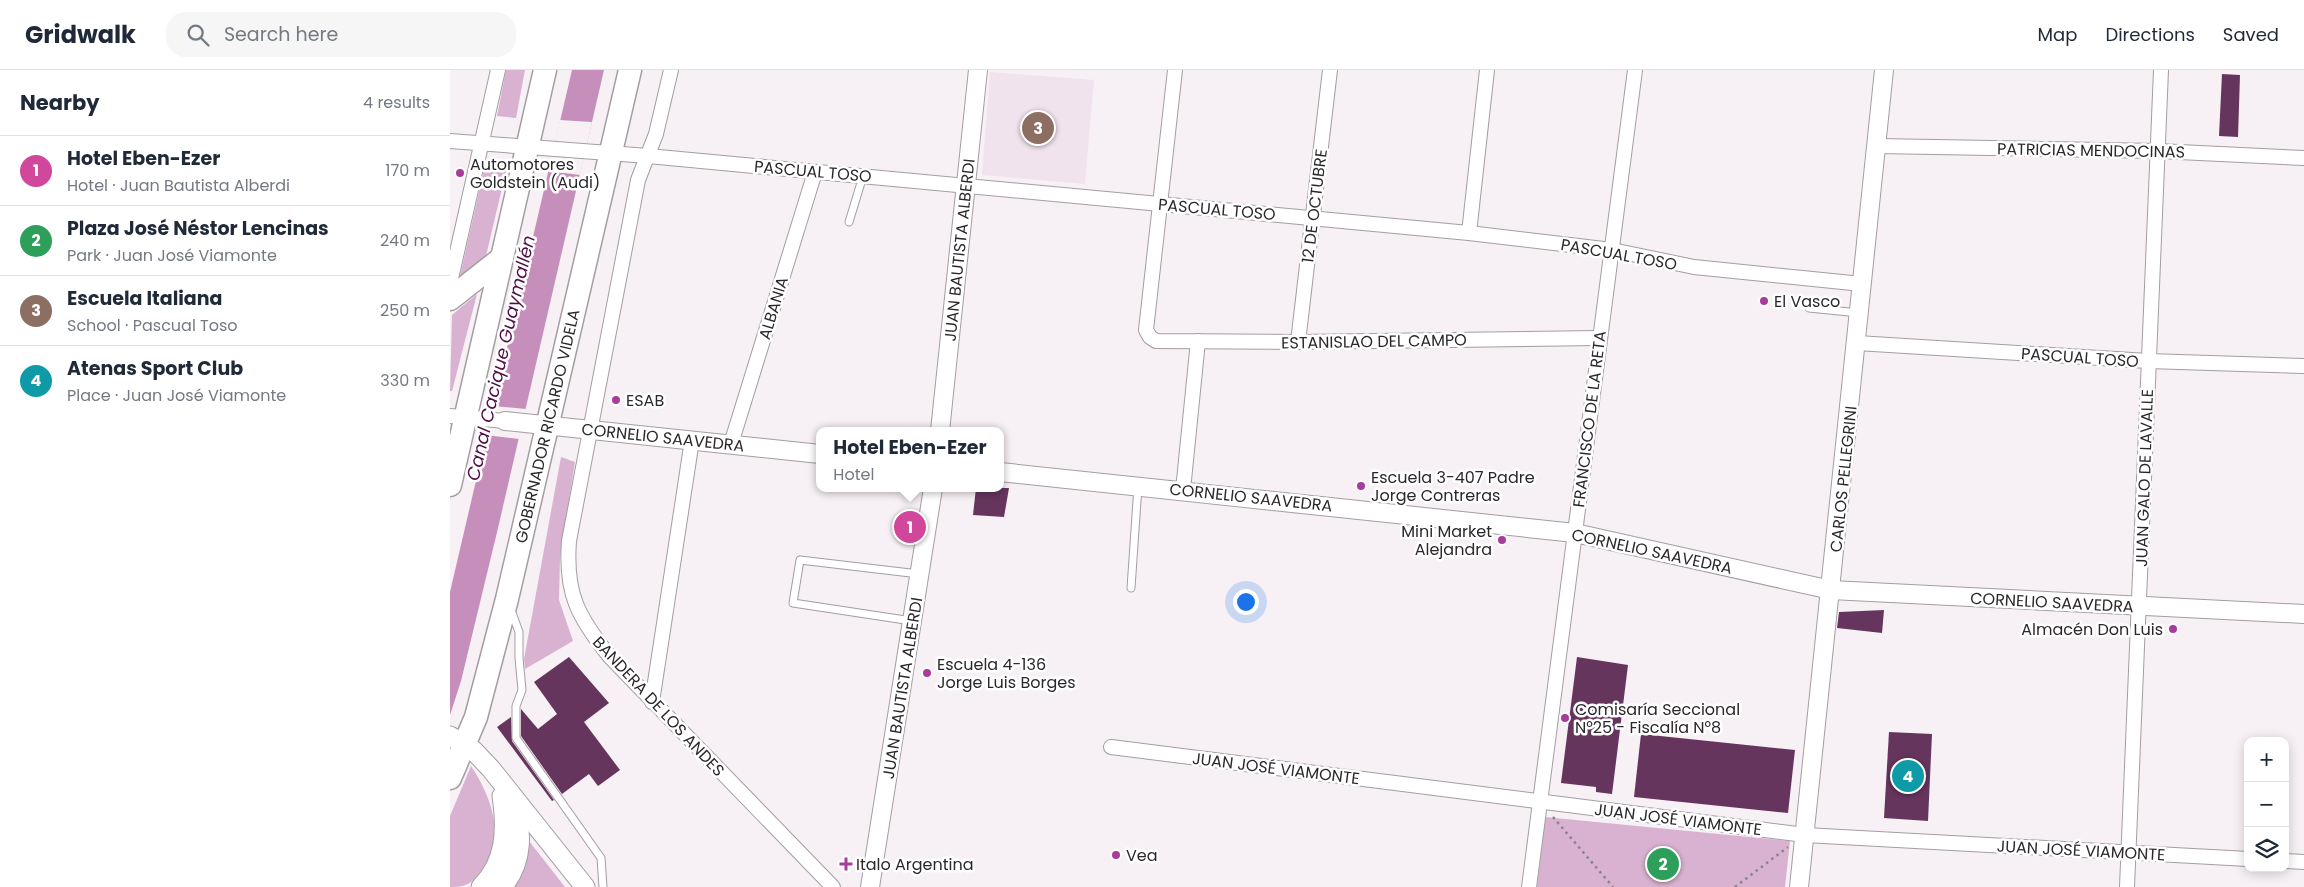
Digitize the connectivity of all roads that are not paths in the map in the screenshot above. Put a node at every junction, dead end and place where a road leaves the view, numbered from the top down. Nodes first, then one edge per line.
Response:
1 (498, 70) edge
2 (545, 70) edge
3 (630, 70) edge
4 (671, 70) edge
5 (978, 70) edge
6 (1175, 70) edge
7 (1330, 70) edge
8 (1487, 70) edge
9 (1635, 70) edge
10 (1884, 70) edge
11 (2161, 70) edge
12 (450, 141) edge
13 (482, 143) junction
14 (1877, 146) junction
15 (528, 147) junction
16 (2158, 151) junction
17 (610, 154) junction
18 (648, 156) junction
19 (2304, 158) edge
20 (815, 172) junction
21 (863, 176) junction
22 (966, 186) junction
23 (1160, 204) junction
24 (1313, 218) junction
25 (848, 222) dead end
26 (1468, 233) junction
27 (1612, 250) junction
28 (502, 258) junction
29 (450, 283) edge
30 (1862, 284) junction
31 (450, 299) edge
32 (1809, 308) dead end
33 (1859, 313) junction
34 (1600, 338) junction
35 (1198, 341) junction
36 (1298, 342) junction
37 (1856, 343) junction
38 (2148, 361) junction
39 (2304, 366) edge
40 (458, 417) edge
41 (506, 421) joint
42 (546, 425) junction
43 (940, 427) edge
44 (590, 429) junction
45 (692, 440) junction
46 (731, 444) junction
47 (816, 454) edge
48 (1004, 472) edge
49 (450, 484) edge
50 (1138, 486) junction
51 (1183, 490) junction
52 (932, 492) edge
53 (1574, 533) junction
54 (920, 574) junction
55 (1131, 588) dead end
56 (1831, 590) junction
57 (508, 599) junction
58 (2138, 607) junction
59 (2304, 614) edge
60 (912, 621) junction
61 (652, 702) junction
62 (458, 740) edge
63 (1111, 747) dead end
64 (450, 778) edge
65 (499, 778) junction
66 (1541, 802) junction
67 (1804, 835) junction
68 (2128, 852) junction
69 (2244, 859) edge
70 (2289, 861) edge
71 (2304, 862) edge
72 (481, 887) edge
73 (502, 887) edge
74 (585, 887) edge
75 (603, 887) edge
76 (833, 887) edge
77 (870, 887) edge
78 (1529, 887) edge
79 (1799, 887) edge
80 (2127, 887) edge

1 - 13 street
2 - 15 highway
3 - 17 highway, GOBERNADOR RICARDO VIDELA
4 - 18 street, BANDERA DE LOS ANDES
5 - 22 street, JUAN BAUTISTA ALBERDI
6 - 23 street
7 - 24 street, 12 DE OCTUBRE
8 - 26 street
9 - 27 street, FRANCISCO DE LA RETA
10 - 14 street, CARLOS PELLEGRINI
11 - 16 street, JUAN GALO DE LAVALLE
12 - 13 street, PASCUAL TOSO
13 - 15 street, PASCUAL TOSO
13 - 29 street
14 - 16 street, PATRICIAS MENDOCINAS
14 - 30 street, CARLOS PELLEGRINI
15 - 17 street, PASCUAL TOSO
15 - 28 highway
16 - 19 street, PATRICIAS MENDOCINAS
16 - 38 street, JUAN GALO DE LAVALLE
17 - 18 street, PASCUAL TOSO
17 - 42 highway, GOBERNADOR RICARDO VIDELA
18 - 20 street, PASCUAL TOSO
18 - 44 street, BANDERA DE LOS ANDES
20 - 21 street, PASCUAL TOSO
20 - 46 street, ALBANIA
21 - 22 street, PASCUAL TOSO
21 - 25 lane
22 - 23 street, PASCUAL TOSO
22 - 43 street, JUAN BAUTISTA ALBERDI
23 - 24 street, PASCUAL TOSO
23 - 35 street, ESTANISLAO DEL CAMPO
24 - 26 street, PASCUAL TOSO
24 - 36 street, 12 DE OCTUBRE
26 - 27 street, PASCUAL TOSO
27 - 30 street, PASCUAL TOSO
27 - 34 street, FRANCISCO DE LA RETA
28 - 31 highway
28 - 40 highway
30 - 33 street, CARLOS PELLEGRINI
32 - 33 lane
33 - 37 street, CARLOS PELLEGRINI
34 - 36 street, ESTANISLAO DEL CAMPO
34 - 53 street, FRANCISCO DE LA RETA
35 - 36 street, ESTANISLAO DEL CAMPO
35 - 51 street
37 - 38 street, PASCUAL TOSO
37 - 56 street, CARLOS PELLEGRINI
38 - 39 street, PASCUAL TOSO
38 - 58 street, JUAN GALO DE LAVALLE
40 - 41 street
40 - 49 highway
41 - 42 street, CORNELIO SAAVEDRA
42 - 44 street, CORNELIO SAAVEDRA
42 - 57 highway, GOBERNADOR RICARDO VIDELA
44 - 45 street, CORNELIO SAAVEDRA
44 - 61 street, BANDERA DE LOS ANDES
45 - 46 street, CORNELIO SAAVEDRA
45 - 61 street
46 - 47 street, CORNELIO SAAVEDRA
48 - 50 street, CORNELIO SAAVEDRA
50 - 51 street, CORNELIO SAAVEDRA
50 - 55 lane
51 - 53 street, CORNELIO SAAVEDRA
52 - 54 street, JUAN BAUTISTA ALBERDI
53 - 56 street, CORNELIO SAAVEDRA
53 - 66 street, FRANCISCO DE LA RETA
54 - 60 street, JUAN BAUTISTA ALBERDI
54 - 60 lane
56 - 58 street, CORNELIO SAAVEDRA
56 - 67 street, CARLOS PELLEGRINI
57 - 62 highway, GOBERNADOR RICARDO VIDELA
57 - 75 lane
58 - 59 street, CORNELIO SAAVEDRA
58 - 68 street, JUAN GALO DE LAVALLE
60 - 77 street, JUAN BAUTISTA ALBERDI
61 - 76 street, BANDERA DE LOS ANDES
62 - 64 highway, GOBERNADOR RICARDO VIDELA
62 - 65 main road
63 - 66 street, JUAN JOSÉ VIAMONTE
65 - 72 main road
65 - 73 main road
65 - 74 main road
66 - 67 street, JUAN JOSÉ VIAMONTE
66 - 78 street, FRANCISCO DE LA RETA
67 - 68 street, JUAN JOSÉ VIAMONTE
67 - 79 street, CARLOS PELLEGRINI
68 - 69 street, JUAN JOSÉ VIAMONTE
68 - 80 street, JUAN GALO DE LAVALLE
70 - 71 street

